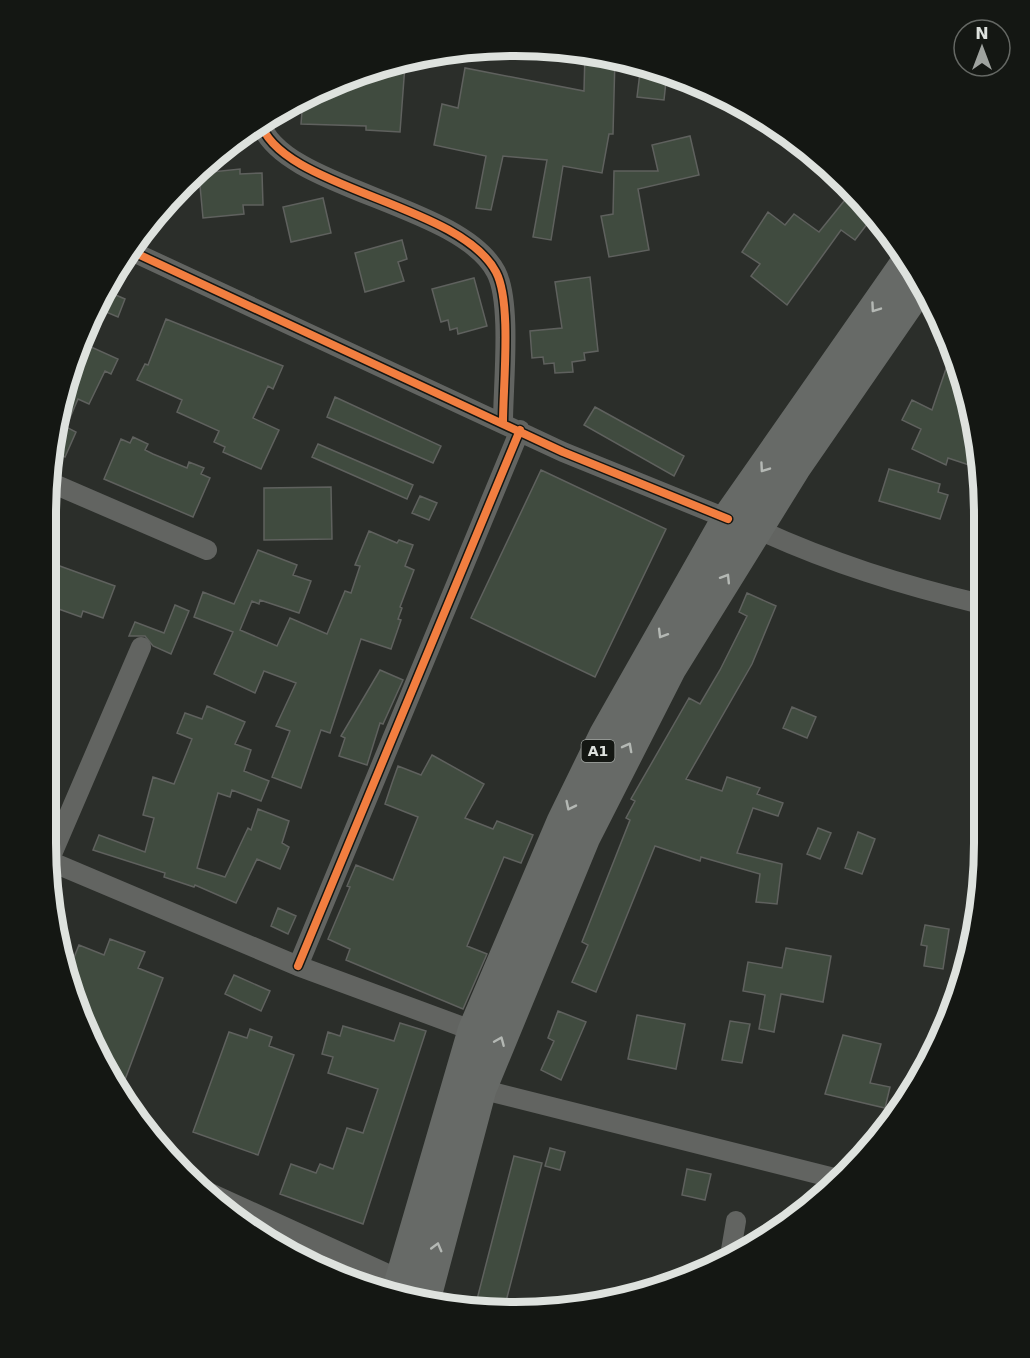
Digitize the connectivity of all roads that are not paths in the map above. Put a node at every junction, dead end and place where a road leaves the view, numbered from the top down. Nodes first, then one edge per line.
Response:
1 (263, 131) edge
2 (137, 254) edge
3 (903, 269) edge
4 (916, 291) edge
5 (512, 426) junction
6 (56, 485) edge
7 (743, 524) junction
8 (207, 550) dead end
9 (974, 602) edge
10 (141, 647) dead end
11 (56, 842) edge
12 (56, 863) edge
13 (298, 966) junction
14 (474, 1032) junction
15 (480, 1089) junction
16 (830, 1177) edge
17 (230, 1203) edge
18 (736, 1221) dead end
19 (731, 1248) edge
20 (398, 1287) edge
21 (399, 1288) edge
22 (426, 1294) edge

1 - 5 street
2 - 5 street
3 -> 7 highway, A1
4 - 7 highway, A1
5 - 7 street
5 - 13 street
6 - 8 street
7 - 9 street
7 -> 14 highway, A1
15 -> 7 highway, A1
10 - 11 street
12 - 13 street
13 - 14 street
14 - 21 highway, A1
15 - 16 street
22 -> 15 highway, A1
17 - 20 street
18 - 19 street

